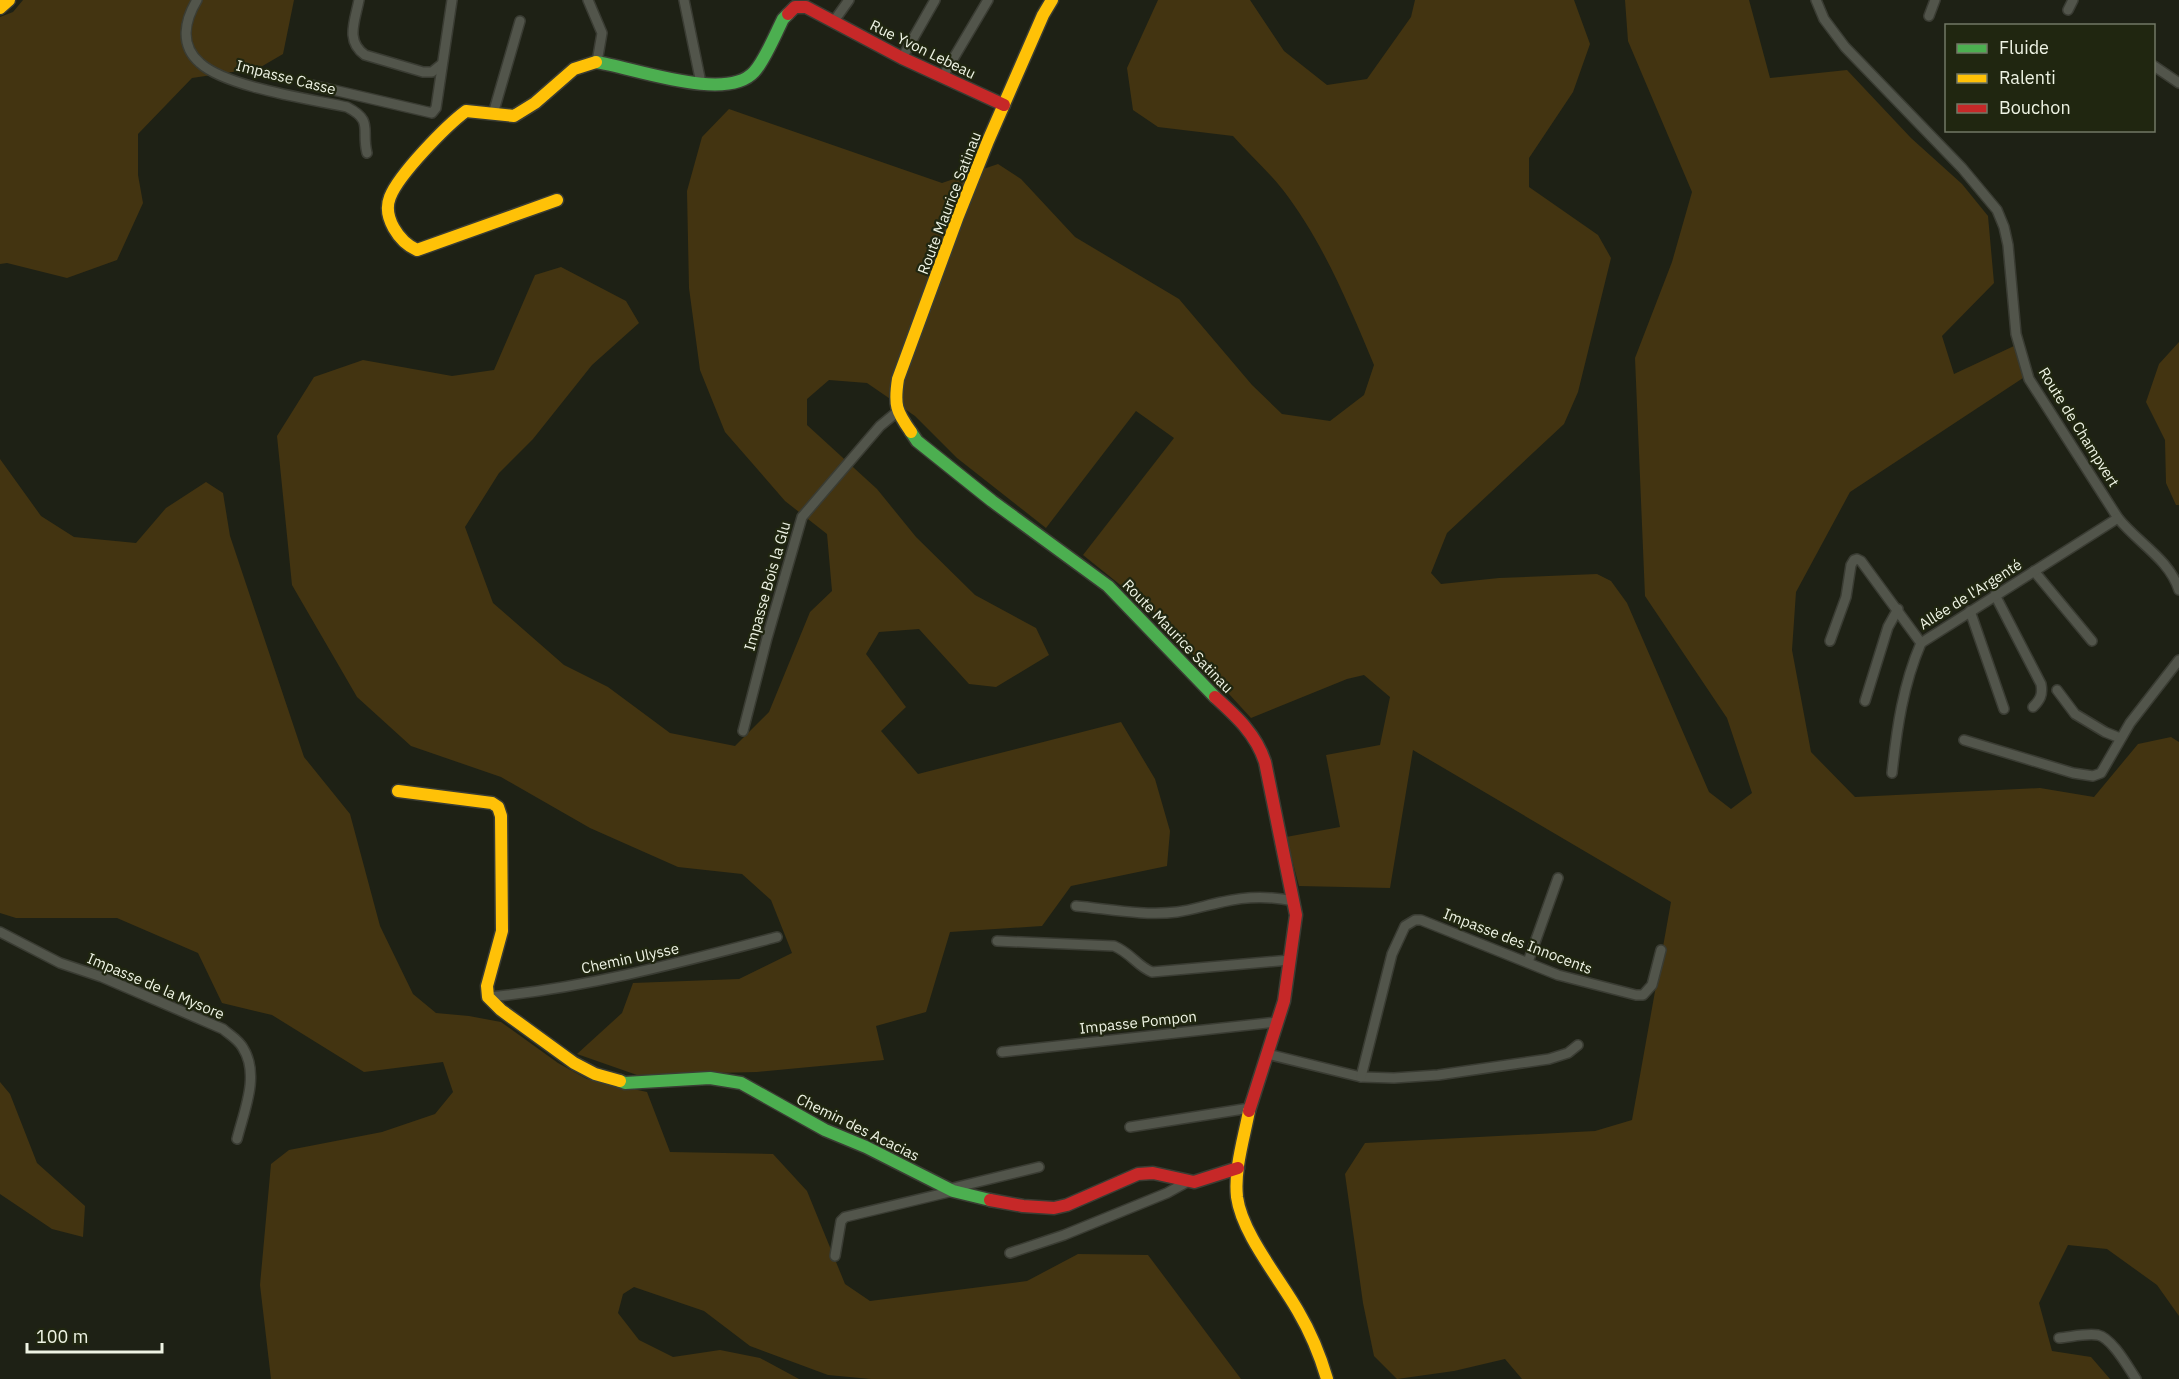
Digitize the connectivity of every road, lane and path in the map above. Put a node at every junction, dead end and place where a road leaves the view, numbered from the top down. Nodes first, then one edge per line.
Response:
1 (9, 0) edge
2 (198, 0) edge
3 (359, 0) edge
4 (452, 0) edge
5 (588, 0) edge
6 (684, 0) edge
7 (849, 0) edge
8 (935, 0) edge
9 (988, 0) edge
10 (1052, 0) edge
11 (1816, 0) edge
12 (1935, 0) edge
13 (2073, 0) edge
14 (0, 8) edge
15 (2068, 10) dead end
16 (1929, 16) dead end
17 (520, 21) dead end
18 (834, 21) junction
19 (902, 58) junction
20 (597, 62) junction
21 (442, 64) junction
22 (2155, 67) edge
23 (943, 76) junction
24 (701, 83) junction
25 (2179, 83) edge
26 (312, 85) dead end
27 (1004, 105) junction
28 (493, 114) junction
29 (367, 153) dead end
30 (557, 201) dead end
31 (897, 412) junction
32 (2118, 518) junction
33 (2034, 572) junction
34 (2179, 590) edge
35 (1995, 595) junction
36 (1898, 609) junction
37 (1970, 611) junction
38 (1830, 641) dead end
39 (2092, 641) dead end
40 (1921, 643) junction
41 (2179, 660) edge
42 (2057, 690) dead end
43 (1865, 701) dead end
44 (2033, 707) dead end
45 (2004, 709) dead end
46 (744, 731) dead end
47 (2120, 738) junction
48 (1964, 740) dead end
49 (1892, 773) dead end
50 (398, 791) dead end
51 (1558, 878) dead end
52 (1294, 901) junction
53 (1076, 906) dead end
54 (0, 932) edge
55 (777, 937) dead end
56 (997, 941) dead end
57 (1661, 950) dead end
58 (1290, 960) junction
59 (1528, 962) junction
60 (488, 997) junction
61 (1277, 1022) junction
62 (1578, 1045) dead end
63 (1002, 1052) dead end
64 (1267, 1054) junction
65 (1360, 1077) junction
66 (1250, 1108) junction
67 (1130, 1127) dead end
68 (237, 1139) dead end
69 (1039, 1167) dead end
70 (1238, 1168) junction
71 (1187, 1182) junction
72 (951, 1190) junction
73 (1010, 1253) dead end
74 (835, 1256) dead end
75 (2058, 1338) dead end
76 (1327, 1379) edge
77 (2136, 1379) edge

1 - 14 street
2 - 29 street, Impasse Casse
3 - 21 street
4 - 21 street
5 - 20 street
6 - 24 street
7 - 18 street
8 - 19 street
9 - 23 street
10 - 27 street, Route Maurice Satinau
11 - 32 street, Route de Champvert
12 - 16 street
13 - 15 street
17 - 28 street
18 - 19 street, Rue Yvon Lebeau
18 - 24 street, Rue Yvon Lebeau
19 - 23 street, Rue Yvon Lebeau
20 - 24 street, Rue Yvon Lebeau
20 - 28 street
21 - 26 street
22 - 25 street
23 - 27 street, Rue Yvon Lebeau
27 - 31 street, Route Maurice Satinau
28 - 30 street
31 - 46 street, Impasse Bois la Glu
31 - 52 street, Route Maurice Satinau
32 - 33 street, Allée de l'Argenté
32 - 34 street, Route de Champvert
33 - 35 street, Allée de l'Argenté
33 - 39 street
35 - 37 street, Allée de l'Argenté
35 - 44 street
36 - 38 street
36 - 40 street
36 - 43 street
37 - 40 street, Allée de l'Argenté
37 - 45 street
40 - 49 street, Allée de l'Argenté
41 - 47 street
42 - 47 street
47 - 48 street
50 - 60 street
51 - 59 street
52 - 53 street
52 - 58 street, Route Maurice Satinau
54 - 68 street, Impasse de la Mysore
55 - 60 street, Chemin Ulysse
56 - 58 street
57 - 59 street, Impasse des Innocents
58 - 61 street, Route Maurice Satinau
59 - 65 street, Impasse des Innocents
60 - 72 street, Chemin des Acacias
61 - 63 street, Impasse Pompon
61 - 64 street, Route Maurice Satinau
62 - 65 street
64 - 65 street
64 - 66 street, Route Maurice Satinau
66 - 67 street
66 - 70 street, Route Maurice Satinau
69 - 72 street
70 - 71 street
70 - 76 street, Route Maurice Satinau
71 - 72 street, Chemin des Acacias
71 - 73 street
72 - 74 street
75 - 77 street

